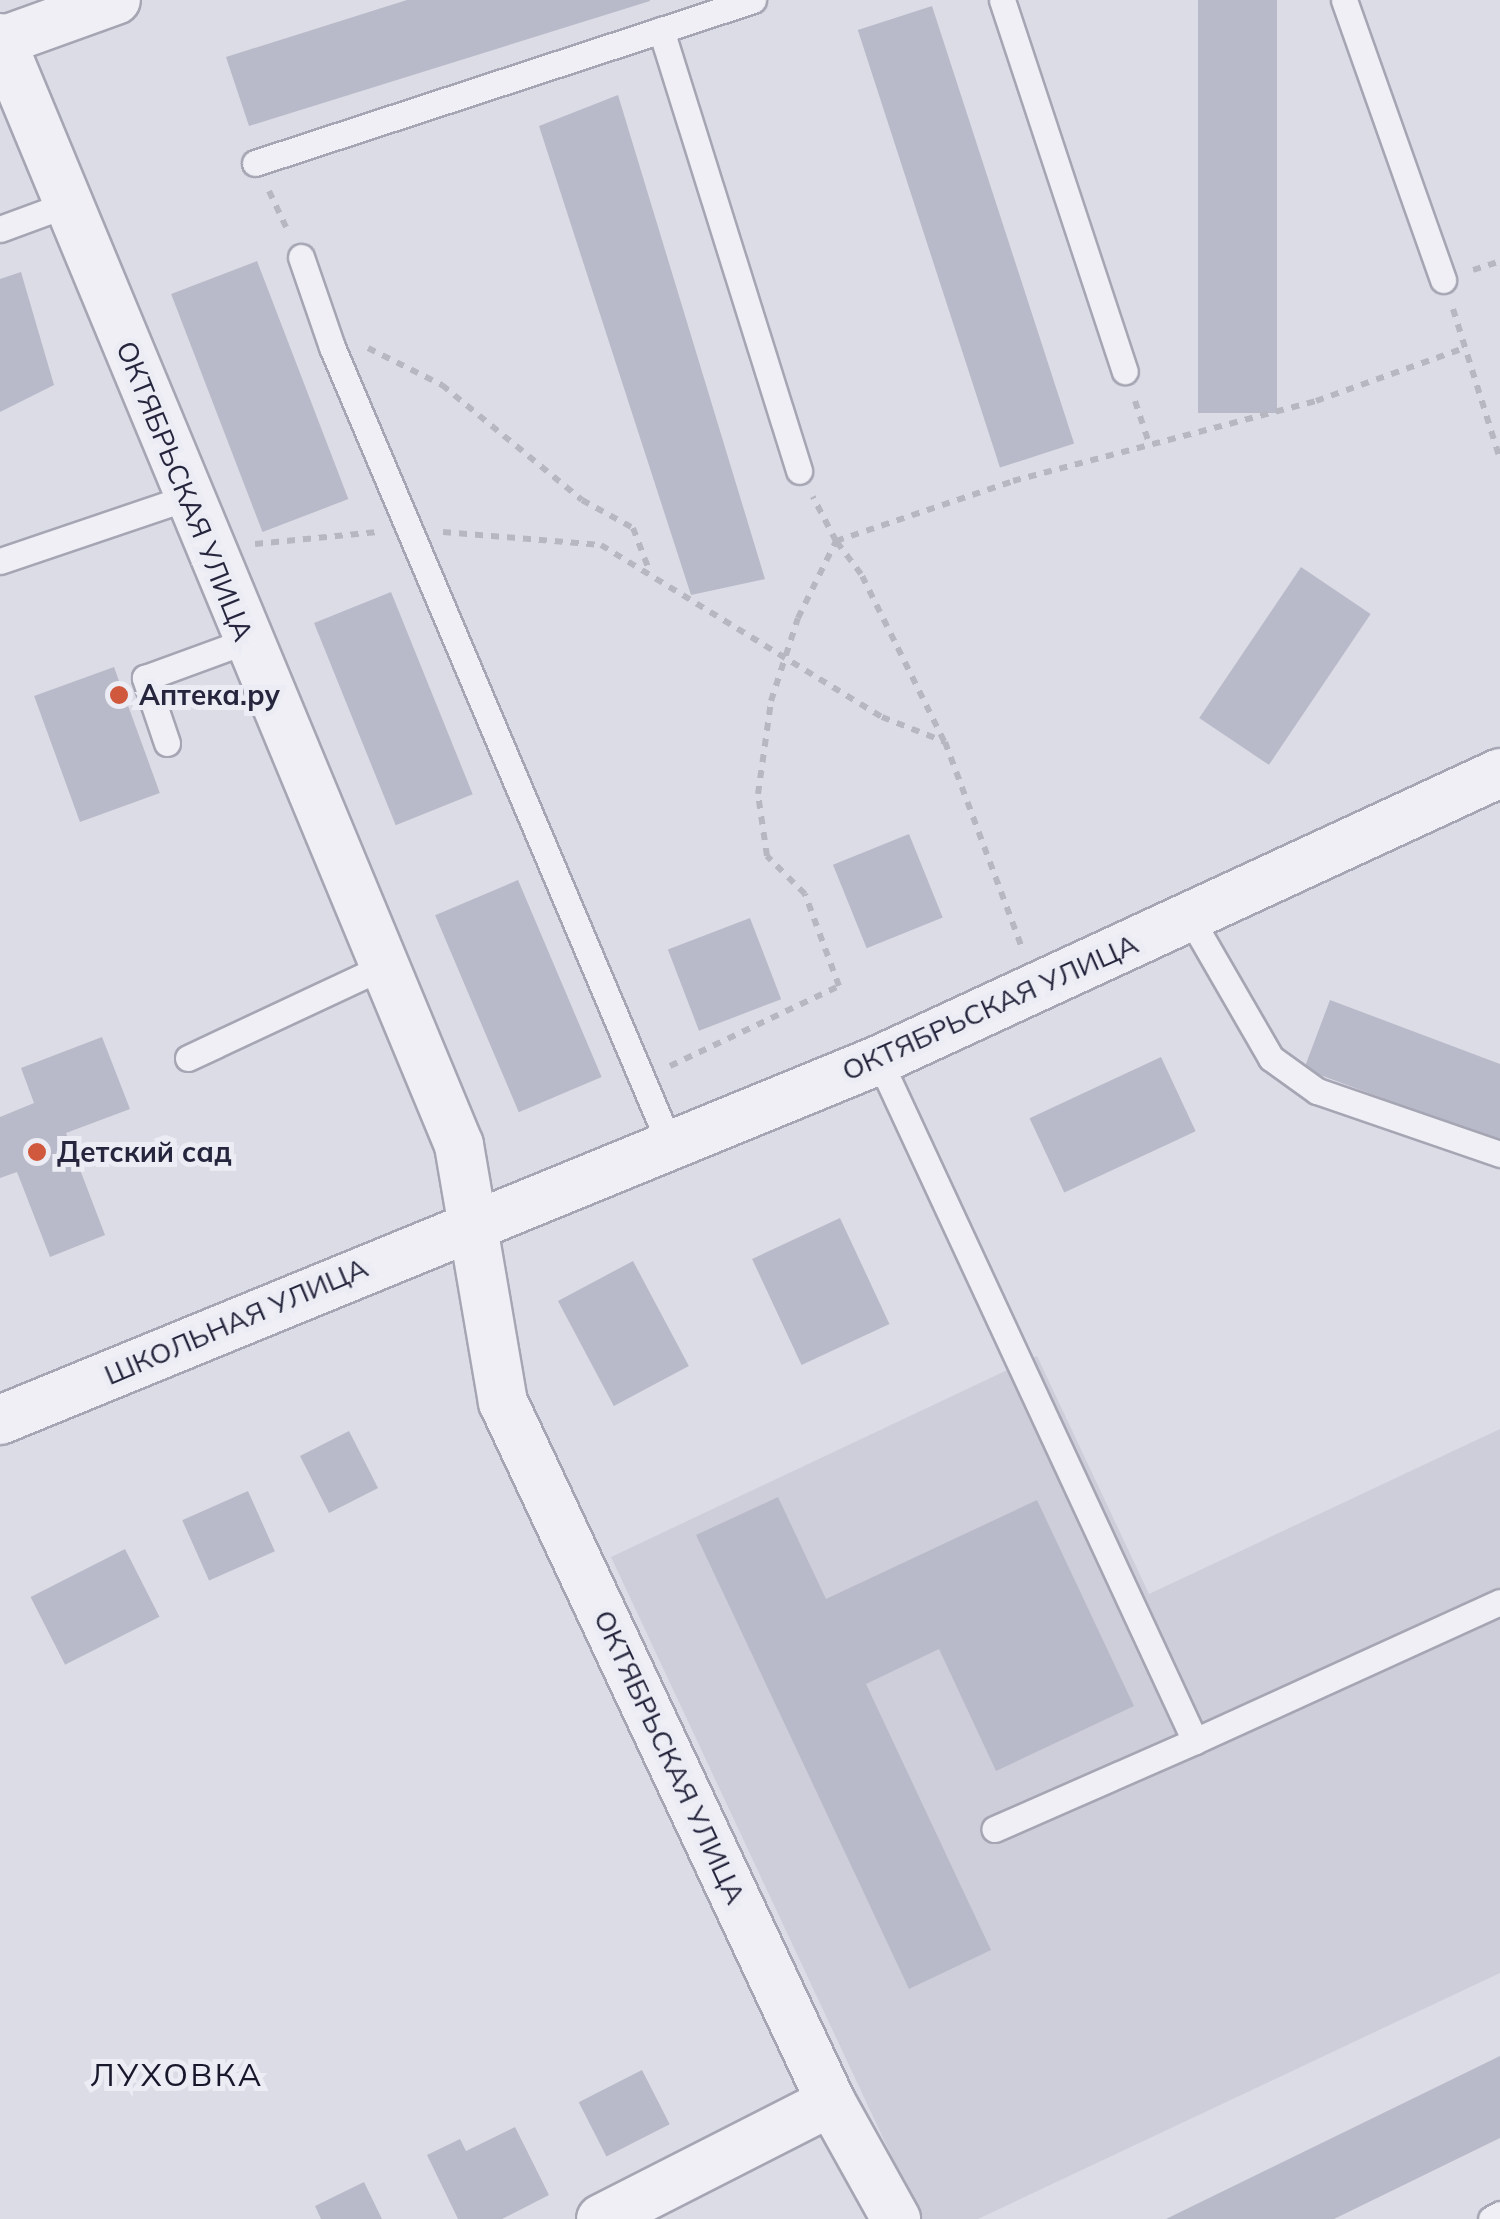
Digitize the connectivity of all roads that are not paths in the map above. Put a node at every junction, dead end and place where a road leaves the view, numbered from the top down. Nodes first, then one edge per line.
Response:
1 (116, 0) edge
2 (753, 0) edge
3 (1002, 0) edge
4 (1344, 0) edge
5 (661, 30) junction
6 (1, 40) edge
7 (255, 163) road end
8 (68, 204) junction
9 (0, 229) edge
10 (301, 258) road end
11 (1443, 280) road end
12 (1125, 372) road end
13 (798, 471) road end
14 (193, 515) junction
15 (0, 561) edge
16 (246, 641) junction
17 (167, 742) dead end
18 (1500, 772) edge
19 (1188, 916) junction
20 (384, 966) junction
21 (188, 1058) dead end
22 (879, 1060) junction
23 (670, 1145) junction
24 (1500, 1154) edge
25 (472, 1223) junction
26 (0, 1420) edge
27 (1500, 1602) edge
28 (1196, 1741) junction
29 (996, 1829) dead end
30 (831, 2102) junction
31 (1500, 2214) edge
32 (601, 2219) edge
33 (896, 2219) edge
34 (1491, 2219) edge

1 - 6 street
2 - 5 lane
3 - 12 lane
4 - 11 lane
5 - 7 lane
5 - 13 lane
6 - 8 street, ОКТЯБРЬСКАЯ УЛИЦА
8 - 9 lane
8 - 14 street, ОКТЯБРЬСКАЯ УЛИЦА
10 - 23 lane
14 - 15 lane
14 - 16 street, ОКТЯБРЬСКАЯ УЛИЦА
16 - 17 lane
16 - 20 street, ОКТЯБРЬСКАЯ УЛИЦА
18 - 19 street, ОКТЯБРЬСКАЯ УЛИЦА
19 - 22 street, ОКТЯБРЬСКАЯ УЛИЦА
19 - 24 lane
20 - 21 lane
20 - 25 street, ОКТЯБРЬСКАЯ УЛИЦА
22 - 23 street, ОКТЯБРЬСКАЯ УЛИЦА
22 - 28 lane
23 - 25 street, ОКТЯБРЬСКАЯ УЛИЦА
25 - 26 street, ШКОЛЬНАЯ УЛИЦА
25 - 30 street, ОКТЯБРЬСКАЯ УЛИЦА
27 - 28 lane
28 - 29 lane
30 - 32 street
30 - 33 street, ОКТЯБРЬСКАЯ УЛИЦА
31 - 34 lane

